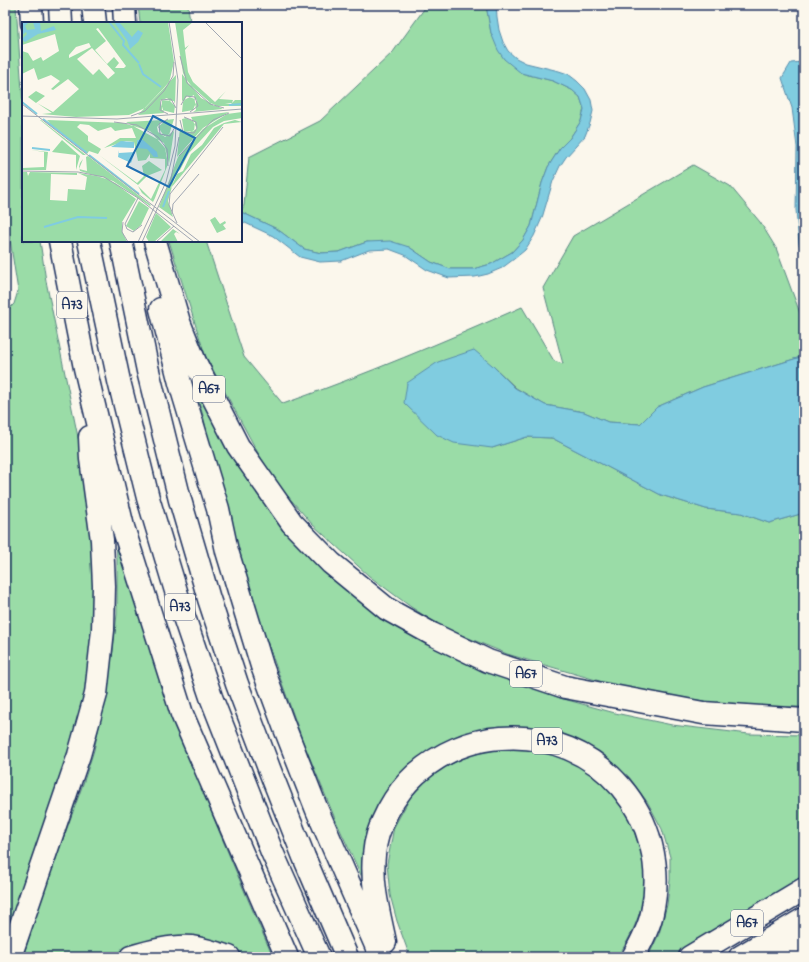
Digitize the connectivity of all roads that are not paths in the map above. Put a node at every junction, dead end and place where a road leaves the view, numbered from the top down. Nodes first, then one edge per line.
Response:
1 (31, 5) edge
2 (60, 5) edge
3 (93, 5) edge
4 (124, 5) edge
5 (32, 22) edge
6 (61, 22) edge
7 (95, 22) edge
8 (125, 22) edge
9 (60, 242) edge
10 (89, 242) edge
11 (121, 242) edge
12 (149, 242) edge
13 (155, 242) edge
14 (85, 368) junction
15 (804, 720) edge
16 (804, 889) edge
17 (804, 919) edge
18 (804, 941) edge
19 (10, 957) edge
20 (131, 957) edge
21 (229, 957) edge
22 (287, 957) edge
23 (319, 957) edge
24 (347, 957) edge
25 (382, 957) edge
26 (389, 957) edge
27 (633, 957) edge
28 (690, 957) edge
29 (740, 957) edge
30 (778, 957) edge

1 - 5 highway
2 - 6 highway
3 - 7 highway
4 - 8 highway
9 - 14 highway, A73
10 - 23 highway, A73
11 - 24 highway, A73
12 - 25 highway
13 - 15 highway, A67
14 - 19 highway, A73
14 - 22 highway, A73
16 - 28 highway, A67
17 - 29 highway, A67
18 - 30 highway
20 - 21 highway
26 - 27 highway, A73

